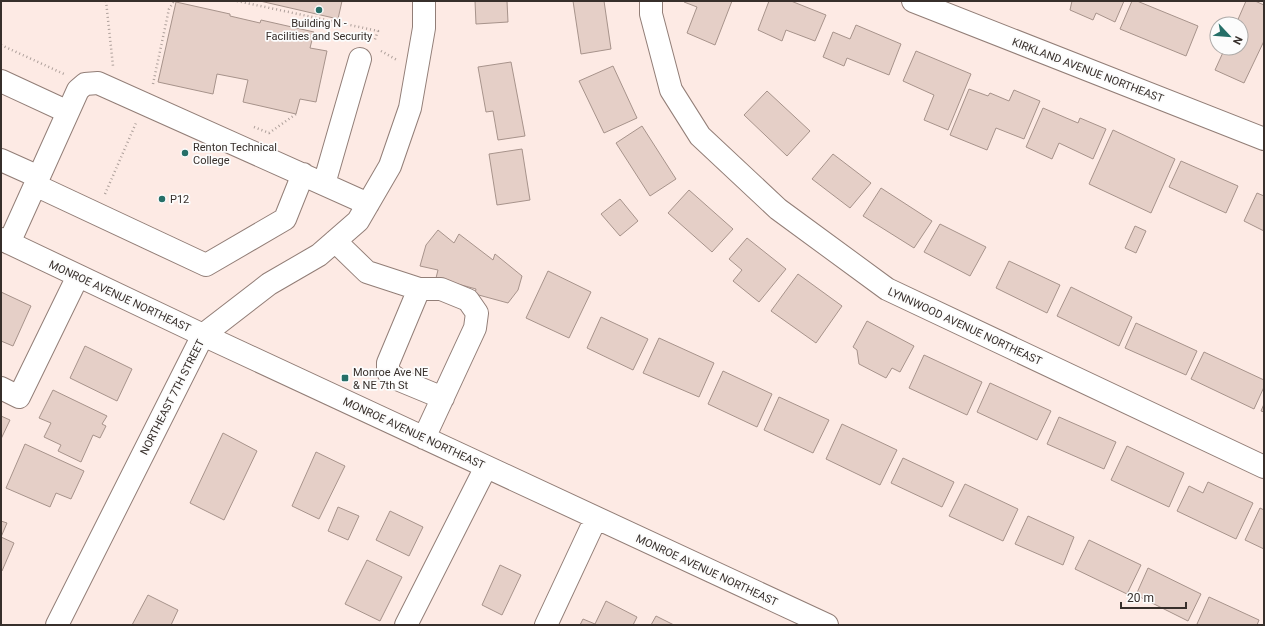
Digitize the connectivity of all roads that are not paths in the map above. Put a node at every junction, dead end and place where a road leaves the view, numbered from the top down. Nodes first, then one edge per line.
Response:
1 (424, 1) edge
2 (651, 1) edge
3 (913, 1) edge
4 (371, 51) road end
5 (1, 81) edge
6 (68, 112) junction
7 (1264, 139) edge
8 (1, 160) edge
9 (303, 174) junction
10 (37, 181) junction
11 (324, 184) junction
12 (368, 204) junction
13 (5, 241) edge
14 (335, 241) junction
15 (78, 276) junction
16 (419, 290) junction
17 (203, 335) junction
18 (1, 388) edge
19 (442, 398) junction
20 (424, 438) junction
21 (486, 467) junction
22 (1264, 467) edge
23 (596, 518) junction
24 (57, 625) edge
25 (406, 625) edge
26 (546, 625) edge
27 (827, 625) edge

1 - 12 street, NORTHEAST 7TH STREET
2 - 22 street, LYNNWOOD AVENUE NORTHEAST
3 - 7 street, KIRKLAND AVENUE NORTHEAST
4 - 11 street
5 - 6 street
6 - 9 street
6 - 10 street
8 - 10 street
9 - 10 street
9 - 11 street
10 - 13 street
11 - 12 street
12 - 14 street, NORTHEAST 7TH STREET
13 - 15 street, MONROE AVENUE NORTHEAST
14 - 16 street
14 - 17 street, NORTHEAST 7TH STREET
15 - 17 street, MONROE AVENUE NORTHEAST
15 - 18 street
16 - 19 street
16 - 19 street
17 - 20 street, MONROE AVENUE NORTHEAST
17 - 24 street, NORTHEAST 7TH STREET
19 - 20 street
20 - 21 street, MONROE AVENUE NORTHEAST
21 - 23 street, MONROE AVENUE NORTHEAST
21 - 25 street
23 - 26 street
23 - 27 street, MONROE AVENUE NORTHEAST

